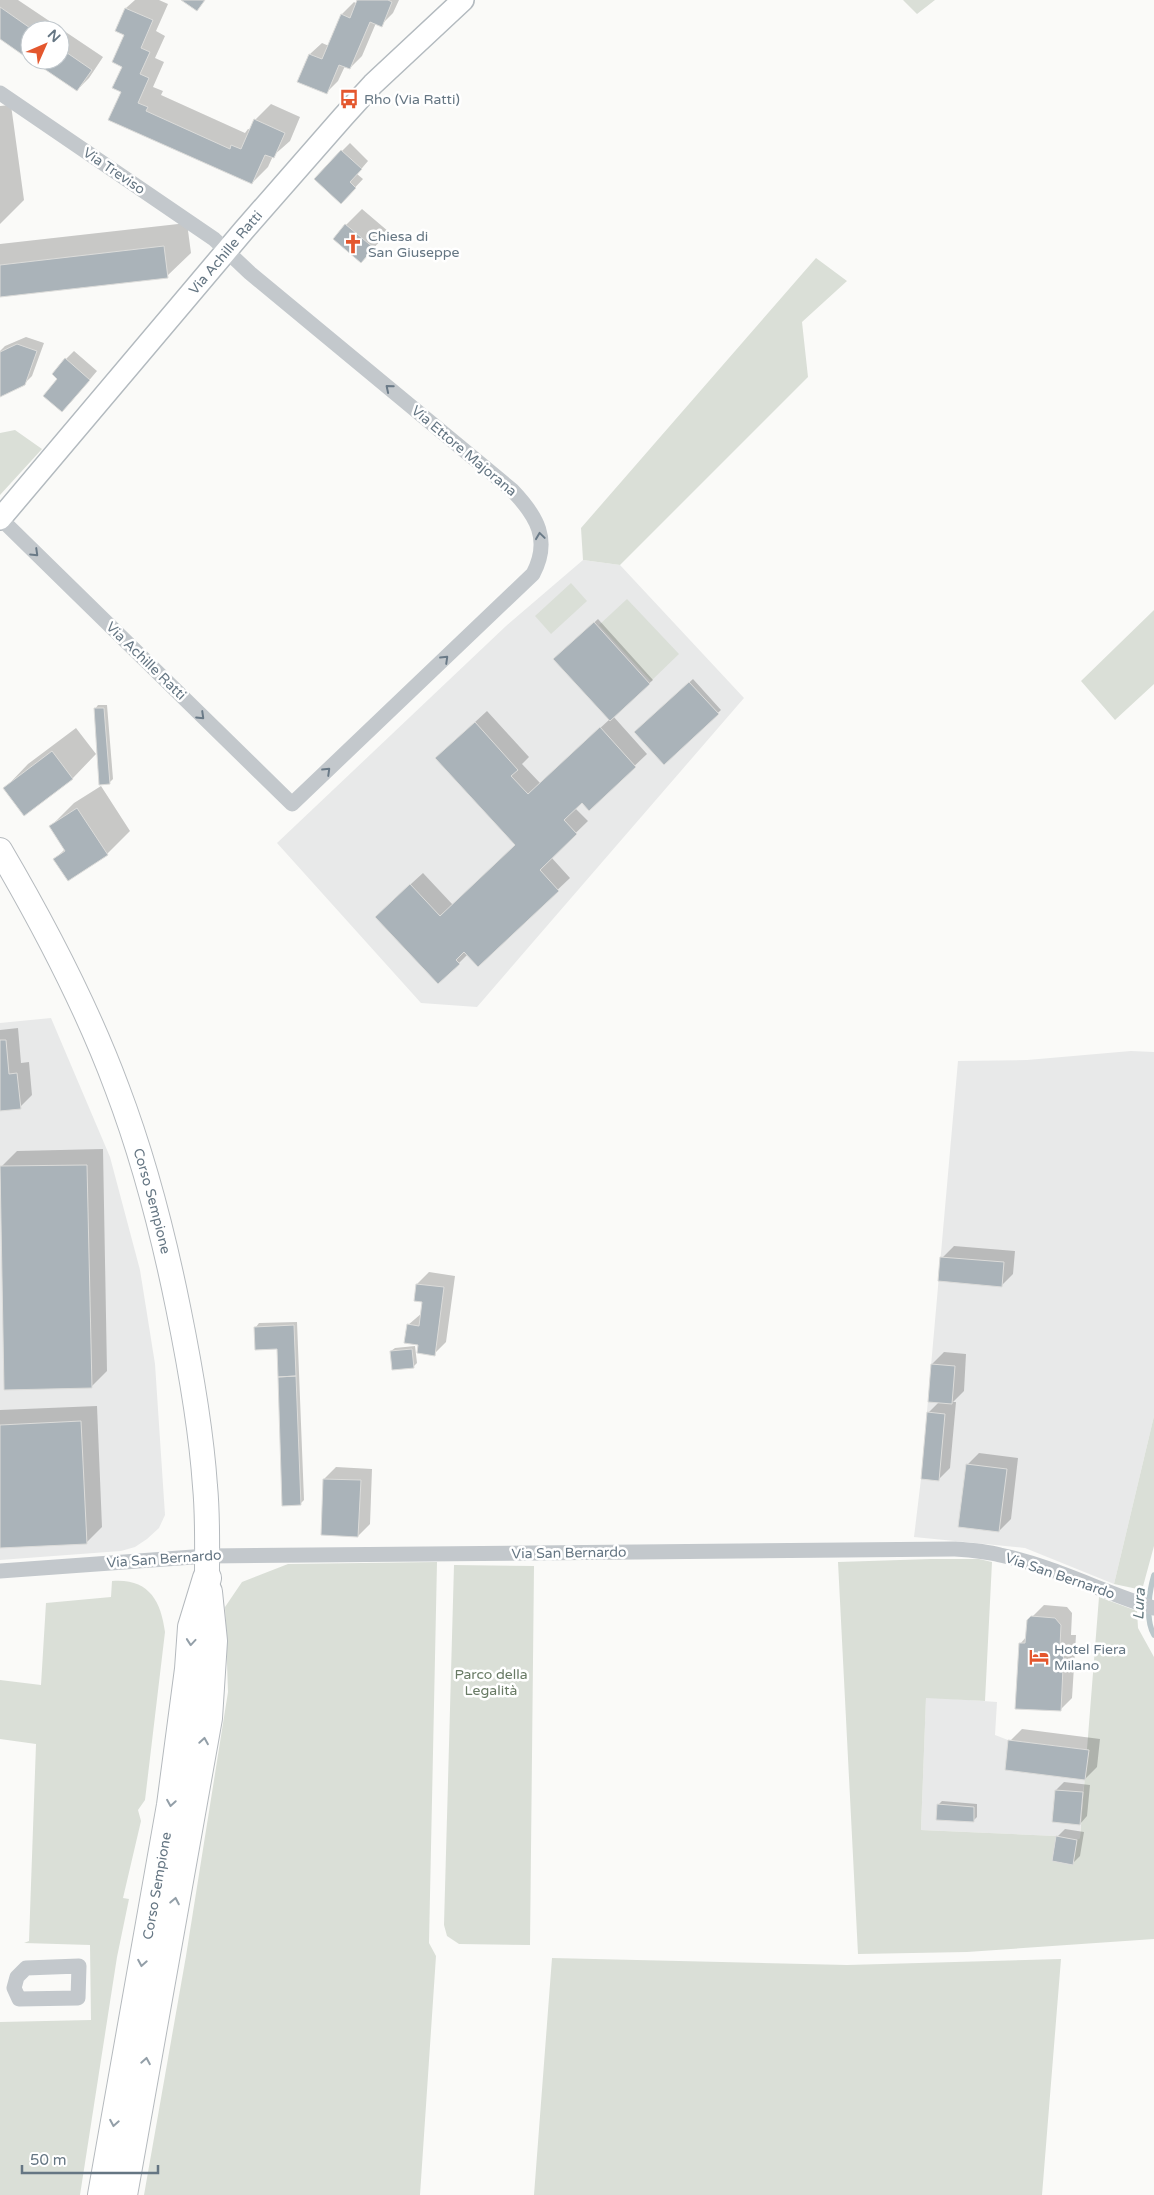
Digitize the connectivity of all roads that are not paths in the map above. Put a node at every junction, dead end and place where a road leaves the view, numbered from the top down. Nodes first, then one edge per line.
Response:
1 (463, 0) edge
2 (0, 93) edge
3 (227, 251) junction
4 (0, 519) edge
5 (292, 804) joint
6 (0, 850) edge
7 (207, 1567) junction
8 (0, 1571) edge
9 (1154, 1608) edge
10 (102, 2195) edge
11 (123, 2195) edge

1 - 3 street, Via Achille Ratti
2 - 3 street, Via Treviso
3 - 4 street, Via Achille Ratti
5 -> 3 street, Via Ettore Majorana
4 -> 5 street, Via Achille Ratti
6 - 7 main road, Corso Sempione
7 - 8 street, Via San Bernardo
7 - 9 street, Via San Bernardo
7 -> 10 highway, Corso Sempione
11 -> 7 highway, Corso Sempione

